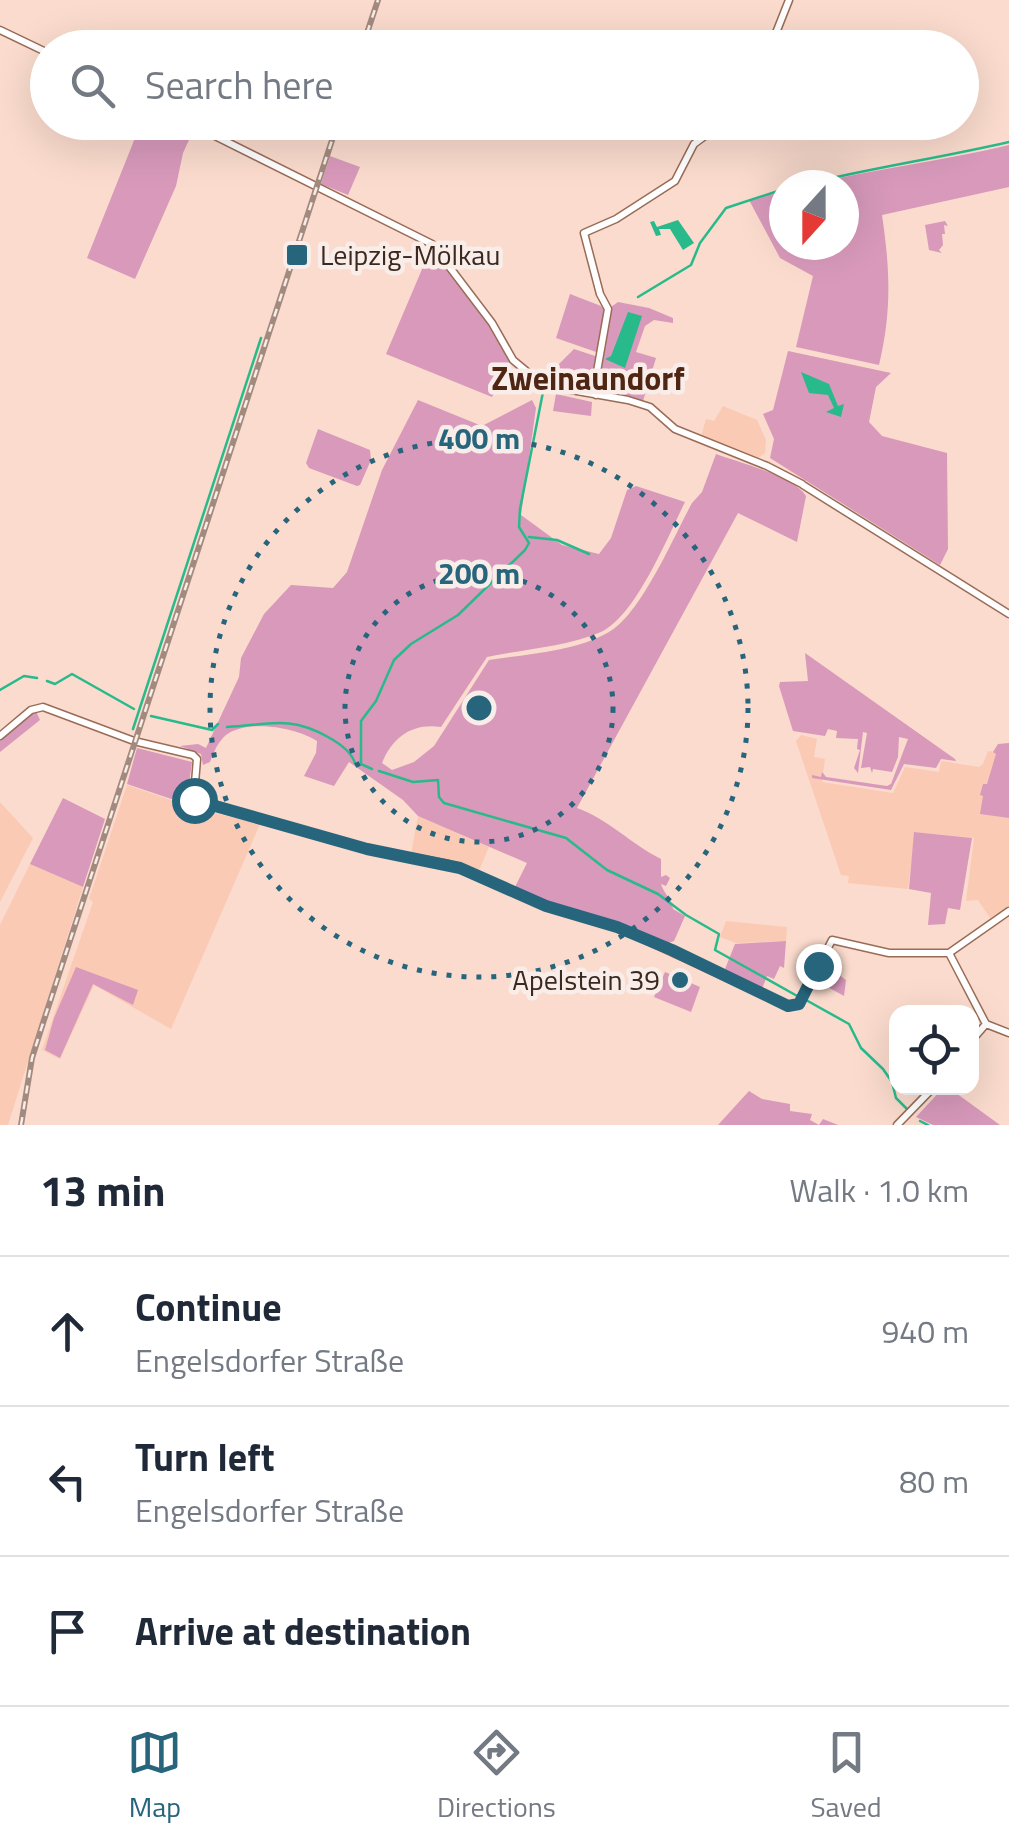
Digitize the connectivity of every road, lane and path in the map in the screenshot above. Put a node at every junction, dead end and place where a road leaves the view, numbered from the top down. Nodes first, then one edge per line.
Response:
1 (789, 0) edge
2 (0, 30) edge
3 (777, 30) edge
4 (30, 45) edge
5 (223, 140) edge
6 (699, 140) edge
7 (596, 395) junction
8 (1009, 614) edge
9 (0, 736) edge
10 (1009, 911) edge
11 (949, 952) junction
12 (986, 1024) junction
13 (979, 1032) edge
14 (1009, 1033) edge
15 (926, 1095) edge
16 (897, 1125) edge

1 - 3 street
2 - 4 street
5 - 7 street
6 - 7 street
7 - 8 street
9 - 11 street
10 - 11 street
11 - 12 street
12 - 13 street
12 - 14 street
15 - 16 street

